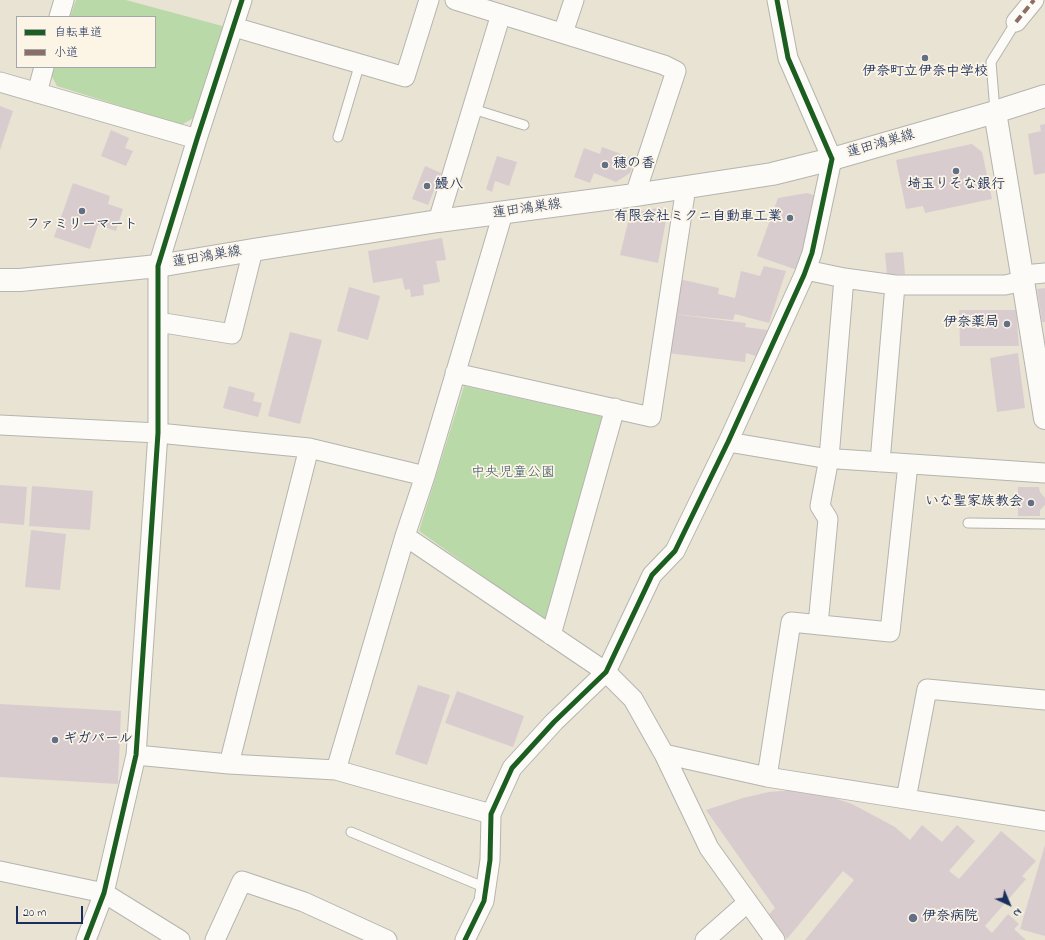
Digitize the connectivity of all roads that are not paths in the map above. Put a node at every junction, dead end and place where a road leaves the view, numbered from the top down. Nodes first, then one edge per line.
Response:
1 (64, 0) edge
2 (242, 0) edge
3 (429, 0) edge
4 (455, 0) edge
5 (574, 0) edge
6 (777, 0) edge
7 (1034, 0) edge
8 (501, 14) junction
9 (59, 16) edge
10 (1016, 22) joint
11 (234, 27) junction
12 (563, 33) junction
13 (360, 64) junction
14 (44, 68) edge
15 (0, 82) edge
16 (37, 93) junction
17 (1045, 96) edge
18 (473, 109) junction
19 (995, 112) junction
20 (524, 125) dead end
21 (338, 137) dead end
22 (197, 138) junction
23 (832, 159) junction
24 (686, 187) junction
25 (635, 195) junction
26 (503, 213) junction
27 (438, 221) junction
28 (253, 250) junction
29 (158, 266) junction
30 (806, 270) junction
31 (1045, 273) edge
32 (844, 278) junction
33 (1023, 278) junction
34 (0, 280) edge
35 (895, 285) junction
36 (158, 322) junction
37 (455, 373) junction
38 (1043, 396) edge
39 (615, 408) junction
40 (1045, 418) edge
41 (0, 425) edge
42 (158, 433) junction
43 (728, 442) junction
44 (309, 448) junction
45 (829, 458) junction
46 (880, 462) junction
47 (908, 464) junction
48 (1045, 473) edge
49 (425, 476) junction
50 (968, 523) dead end
51 (1045, 524) edge
52 (405, 536) junction
53 (818, 625) junction
54 (551, 635) junction
55 (606, 672) junction
56 (1045, 700) edge
57 (664, 754) junction
58 (136, 755) junction
59 (229, 764) junction
60 (336, 770) junction
61 (767, 777) junction
62 (906, 799) junction
63 (491, 814) junction
64 (1045, 821) edge
65 (351, 832) dead end
66 (0, 871) edge
67 (486, 888) junction
68 (104, 893) junction
69 (748, 902) junction
70 (222, 938) edge
71 (86, 940) edge
72 (180, 940) edge
73 (387, 940) edge
74 (464, 940) edge
75 (705, 940) edge
76 (775, 940) edge

1 - 9 street
2 - 11 street
3 - 13 street
4 - 8 street
5 - 12 street
6 - 23 street
7 - 10 street
8 - 12 street
8 - 18 street
10 - 19 lane
11 - 13 street
11 - 22 street
12 - 25 street
13 - 21 lane
14 - 16 street
15 - 16 street
16 - 22 street
17 - 19 main road, 蓮田鴻巣線
18 - 20 lane
18 - 27 street
19 - 23 main road, 蓮田鴻巣線
19 - 33 main road
22 - 29 street
23 - 24 main road, 蓮田鴻巣線
23 - 30 street
24 - 25 main road, 蓮田鴻巣線
24 - 39 street
25 - 26 main road, 蓮田鴻巣線
26 - 27 main road, 蓮田鴻巣線
26 - 37 street
27 - 28 main road, 蓮田鴻巣線
28 - 29 main road, 蓮田鴻巣線
28 - 36 street
29 - 34 main road, 蓮田鴻巣線
29 - 36 street
30 - 32 street
30 - 43 street
31 - 33 street
32 - 35 street
32 - 45 street
33 - 35 street
33 - 38 main road
35 - 46 street
36 - 42 street
37 - 39 street
37 - 49 street
38 - 40 main road
39 - 54 street
41 - 42 street
42 - 44 street
42 - 58 street
43 - 45 street
43 - 55 street
44 - 49 street
44 - 59 street
45 - 46 street
45 - 53 street
46 - 47 street
47 - 48 street
47 - 53 street
49 - 52 street
50 - 51 lane
52 - 54 street
52 - 60 street
53 - 61 street
54 - 55 street
55 - 57 street
55 - 63 street
56 - 62 street
57 - 61 street
57 - 69 street
58 - 59 street
58 - 68 street
59 - 60 street
60 - 63 street
61 - 62 street
62 - 64 street
63 - 67 street
65 - 67 lane
66 - 68 street
67 - 74 street
68 - 71 street
68 - 72 street
69 - 75 street
69 - 76 street
70 - 73 street

